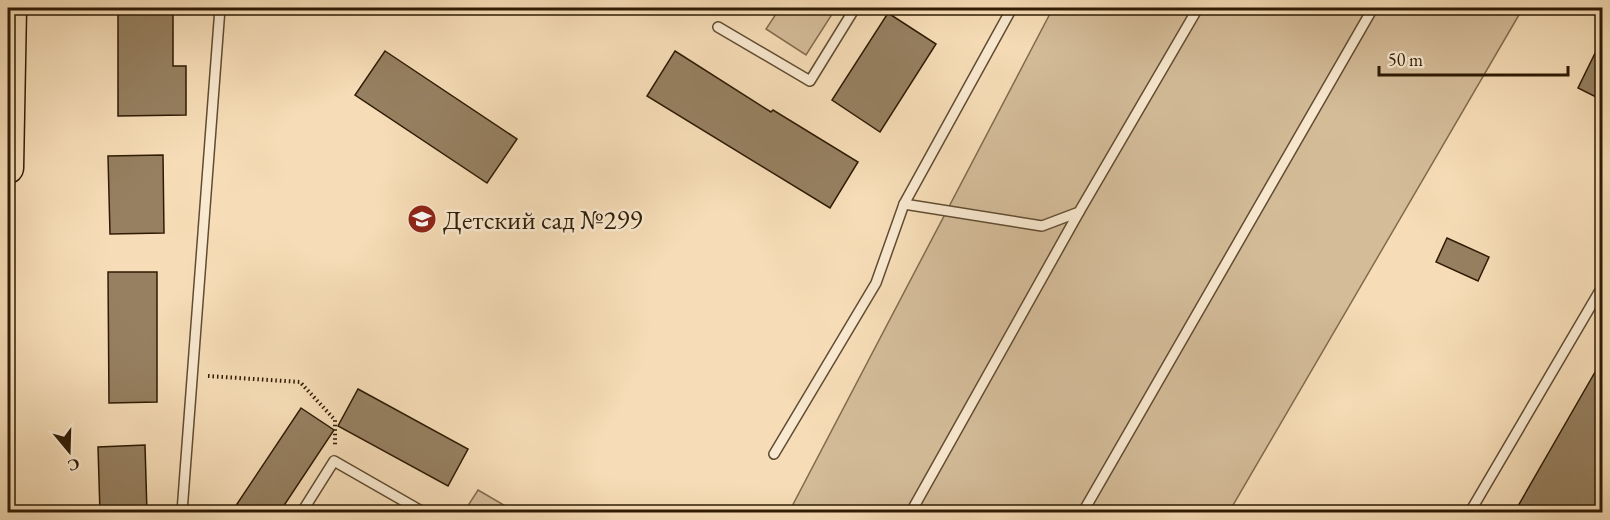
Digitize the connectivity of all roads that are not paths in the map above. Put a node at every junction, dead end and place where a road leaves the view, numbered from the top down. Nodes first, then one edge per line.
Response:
1 (11, 8) edge
2 (220, 8) edge
3 (855, 8) edge
4 (1012, 8) edge
5 (1198, 8) edge
6 (1373, 8) edge
7 (718, 27) dead end
8 (8, 168) edge
9 (904, 204) junction
10 (1079, 212) junction
11 (1602, 287) edge
12 (774, 454) dead end
13 (182, 513) edge
14 (302, 513) edge
15 (423, 513) edge
16 (910, 513) edge
17 (1083, 513) edge
18 (1470, 513) edge

1 - 8 main road
2 - 13 lane
3 - 7 lane
4 - 9 lane
5 - 10 lane
6 - 17 lane
9 - 10 lane
9 - 12 lane
10 - 16 lane
11 - 18 lane
14 - 15 lane

